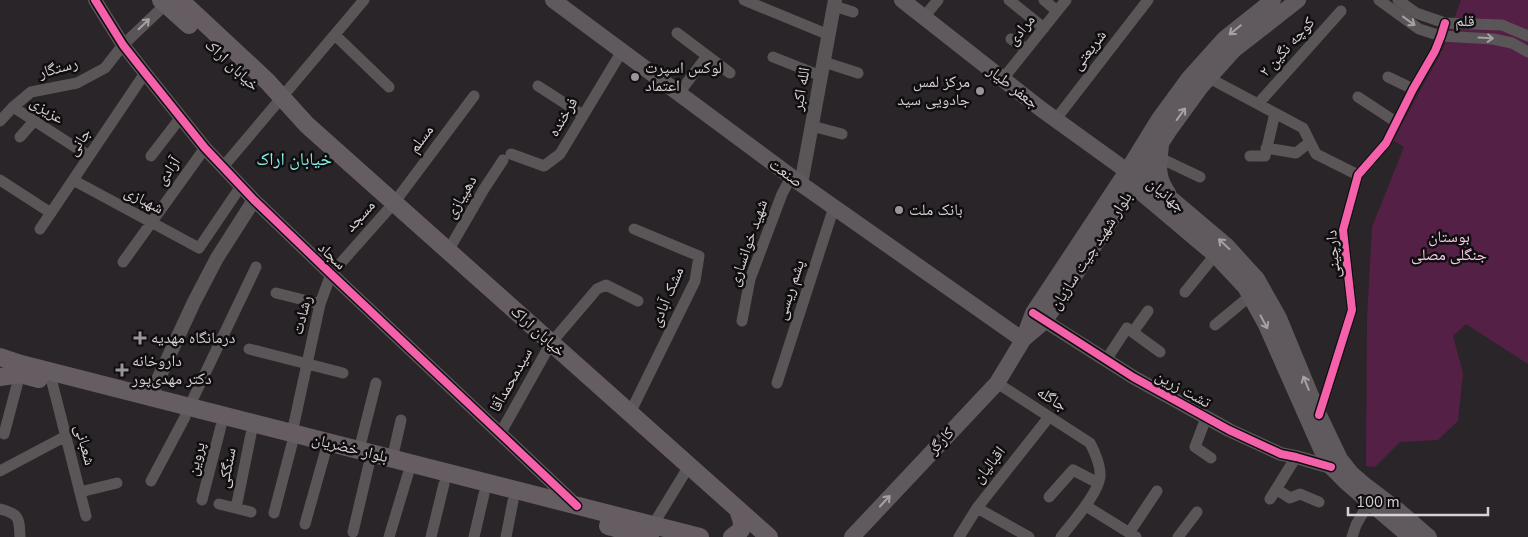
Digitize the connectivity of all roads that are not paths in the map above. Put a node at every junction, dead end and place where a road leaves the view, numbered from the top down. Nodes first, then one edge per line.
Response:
1 (95, 0) edge
2 (364, 0) edge
3 (553, 0) edge
4 (744, 0) edge
5 (902, 0) edge
6 (938, 0) edge
7 (1009, 0) edge
8 (1044, 0) edge
9 (1066, 0) edge
10 (1148, 0) edge
11 (1379, 0) edge
12 (1398, 0) edge
13 (169, 1) edge
14 (1285, 2) edge
15 (835, 3) edge
16 (1057, 11) junction
17 (1341, 11) dead end
18 (852, 12) dead end
19 (924, 17) junction
20 (1445, 23) junction
21 (1044, 28) junction
22 (677, 33) dead end
23 (335, 35) junction
24 (829, 35) junction
25 (1441, 36) junction
26 (1528, 36) edge
27 (1011, 38) dead end
28 (123, 45) junction
29 (1026, 49) junction
30 (622, 51) junction
31 (1528, 52) edge
32 (707, 56) junction
33 (773, 57) dead end
34 (822, 69) junction
35 (145, 73) junction
36 (730, 73) dead end
37 (858, 73) dead end
38 (1209, 78) junction
39 (1388, 78) dead end
40 (1002, 80) junction
41 (538, 86) dead end
42 (389, 87) dead end
43 (1413, 89) junction
44 (679, 93) junction
45 (474, 96) dead end
46 (1358, 97) dead end
47 (279, 101) junction
48 (1258, 104) junction
49 (13, 107) junction
50 (1275, 113) junction
51 (583, 115) junction
52 (180, 117) junction
53 (1056, 119) junction
54 (0, 121) edge
55 (34, 121) junction
56 (1396, 122) junction
57 (812, 126) junction
58 (842, 134) dead end
59 (20, 136) dead end
60 (1310, 142) junction
61 (205, 148) junction
62 (1266, 148) junction
63 (1160, 151) junction
64 (89, 156) junction
65 (151, 156) dead end
66 (1250, 156) dead end
67 (507, 157) joint
68 (223, 167) junction
69 (1358, 175) junction
70 (1200, 176) dead end
71 (1134, 177) junction
72 (0, 180) edge
73 (73, 180) junction
74 (796, 180) junction
75 (241, 186) junction
76 (254, 200) junction
77 (1174, 201) junction
78 (394, 203) junction
79 (834, 207) junction
80 (51, 213) junction
81 (152, 223) junction
82 (40, 229) dead end
83 (634, 229) dead end
84 (448, 251) junction
85 (1215, 256) junction
86 (123, 262) dead end
87 (256, 268) dead end
88 (331, 274) junction
89 (1185, 292) dead end
90 (276, 293) dead end
91 (1250, 296) junction
92 (638, 301) dead end
93 (320, 304) junction
94 (1148, 311) dead end
95 (1039, 317) junction
96 (742, 321) dead end
97 (1215, 325) dead end
98 (1133, 332) junction
99 (1023, 340) junction
100 (551, 343) junction
101 (249, 349) dead end
102 (1160, 352) dead end
103 (0, 357) edge
104 (1106, 360) junction
105 (307, 364) junction
106 (343, 373) dead end
107 (20, 374) junction
108 (0, 377) edge
109 (52, 382) junction
110 (997, 382) junction
111 (376, 383) dead end
112 (777, 383) dead end
113 (150, 397) junction
114 (187, 412) junction
115 (630, 413) junction
116 (1319, 415) junction
117 (1049, 417) junction
118 (1206, 418) junction
119 (401, 420) dead end
120 (221, 426) junction
121 (4, 434) dead end
122 (251, 434) junction
123 (500, 434) junction
124 (66, 436) junction
125 (292, 439) junction
126 (325, 453) junction
127 (364, 457) junction
128 (1296, 457) junction
129 (1211, 458) dead end
130 (392, 459) junction
131 (1335, 463) junction
132 (689, 466) junction
133 (0, 471) edge
134 (408, 474) junction
135 (151, 481) dead end
136 (117, 483) dead end
137 (1098, 483) junction
138 (444, 484) junction
139 (1157, 491) dead end
140 (80, 492) junction
141 (484, 494) junction
142 (1049, 497) dead end
143 (202, 500) dead end
144 (512, 501) junction
145 (1319, 502) dead end
146 (1370, 502) junction
147 (219, 504) dead end
148 (577, 506) junction
149 (1086, 506) junction
150 (236, 508) junction
151 (977, 508) junction
152 (0, 509) edge
153 (738, 510) junction
154 (251, 512) dead end
155 (1197, 512) dead end
156 (274, 513) dead end
157 (86, 516) dead end
158 (305, 524) dead end
159 (651, 531) edge
160 (353, 532) dead end
161 (1014, 533) edge
162 (1132, 535) edge
163 (20, 537) edge
164 (389, 537) edge
165 (431, 537) edge
166 (474, 537) edge
167 (506, 537) edge
168 (700, 537) edge
169 (732, 537) edge
170 (769, 537) edge
171 (852, 537) edge
172 (959, 537) edge
173 (1029, 537) edge
174 (1061, 537) edge
175 (1178, 537) edge
176 (1352, 537) edge
177 (1410, 537) edge
178 (1429, 537) edge

1 - 28 street, سجاد
2 - 23 street
3 - 30 main road, صنعت
4 - 24 street
5 - 19 main road, جعفر طیار
6 - 19 street
7 - 21 street
8 - 16 street
9 - 16 street, مرادی
10 - 53 street, شریعتی
11 -> 25 street, قلم
12 - 20 street, قلم
28 -> 13 street, رستگار
13 - 47 main road, خیابان اراک
14 - 38 main road, بلوار شهید چیت سازیان
14 -> 71 main road, بلوار شهید چیت سازیان
15 - 18 street
15 - 24 street, الله اکبر
16 - 21 street, مرادی
17 - 48 street, کوچه نگین ۲
19 - 40 main road, جعفر طیار
20 - 25 street, دارچینی
20 - 26 street, قلم
21 - 29 street, مرادی
22 - 32 street
23 - 42 street
23 - 47 street
24 - 34 street, الله اکبر
25 -> 31 street, قلم
25 - 43 street, دارچینی
27 - 29 street
28 - 35 street, سجاد
28 - 49 street, رستگار
29 - 40 street, مرادی
30 - 44 main road, صنعت
30 - 51 street, فرخنده
32 - 36 street
32 - 44 street
33 - 34 street
34 - 37 street
34 - 57 street, الله اکبر
35 - 52 street, سجاد
35 - 64 street, جانی
38 - 48 street
63 -> 38 main road, بلوار شهید چیت سازیان
39 - 43 street
40 - 53 main road, جعفر طیار
41 - 51 street
43 - 56 street, دارچینی
44 - 74 main road, صنعت
45 - 78 street, مسلم
46 - 56 street
47 - 68 street
47 - 78 main road, خیابان اراک
48 - 50 street
49 - 54 street, رستگار
49 - 55 street, عزیزی
50 - 60 street
50 - 62 street
51 - 67 street, فرخنده
52 - 61 street, سجاد
52 - 65 street
53 - 71 main road, جعفر طیار
55 - 59 street
55 - 64 street, عزیزی
56 - 69 street, دارچینی
57 - 58 street
57 - 74 street, الله اکبر
60 - 62 street
60 - 69 street
61 - 68 street, سجاد
61 - 81 street, آزادی
62 - 66 street
63 - 70 street
63 - 71 main road, بلوار شهید چیت سازیان
63 - 77 main road
64 - 73 street, جانی
67 - 84 street, دهپیازی
68 - 75 street, سجاد
69 - 116 street, دارچینی
71 - 77 main road, جهانیان
71 - 85 main road, جهانیان
71 - 95 main road, بلوار شهید چیت سازیان
72 - 80 street
73 - 80 street, جانی
73 - 81 street, شهبازی
74 - 79 main road, صنعت
74 - 96 street, شهید خوانساری
75 - 76 street, سجاد
75 - 81 street, شهبازی
76 - 88 street, سجاد
76 - 113 street
116 -> 77 main road, جهانیان
78 - 84 main road, خیابان اراک
78 - 88 street, مسجد
79 - 99 main road, صنعت
79 - 112 street, پشم ریسی
80 - 82 street, جانی
81 - 86 street, آزادی
83 - 115 street, مشک آبادی
84 - 100 main road, خیابان اراک
85 - 89 street
85 - 91 main road, جهانیان
87 - 114 street
88 - 93 street, رشادت
88 - 123 street, سجاد
90 - 93 street
91 - 97 street
91 -> 131 main road, جهانیان
92 - 100 street, سیدمحمدآقا
93 - 105 street, رشادت
94 - 98 street
95 - 99 main road, بلوار شهید چیت سازیان
95 - 104 street, تشت زرین
98 - 102 street
98 - 104 street
99 - 110 main road, کارگر
100 - 115 main road, خیابان اراک
100 - 123 street, سیدمحمدآقا
101 - 105 street
103 - 113 main road, بلوار خضریان
104 - 118 street, تشت زرین
105 - 106 street
105 - 125 street, رشادت
107 - 108 main road, بلوار خضریان
107 - 109 main road, بلوار خضریان
107 - 121 street
109 - 114 main road, بلوار خضریان
109 - 124 street, شعبانی
110 - 117 street, جاگله
171 -> 110 main road, کارگر
111 - 127 street
113 - 114 main road, بلوار خضریان
114 - 120 main road, بلوار خضریان
114 - 125 main road, بلوار خضریان
114 - 135 street
115 - 132 main road, خیابان اراک
116 - 131 main road, جهانیان
117 - 137 street, جاگله
117 - 151 street, اقبالیان
118 - 128 street, تشت زرین
118 - 129 street
119 - 130 street
120 - 122 main road, بلوار خضریان
120 - 143 street, پروین
122 - 125 main road, بلوار خضریان
122 - 150 street, سنگکی
123 - 148 street, سجاد
124 - 133 street
124 - 140 street, شعبانی
125 - 126 main road, بلوار خضریان
125 - 127 main road, بلوار خضریان
125 - 156 street, رشادت
126 - 127 main road, بلوار خضریان
126 - 158 street
127 - 130 main road, بلوار خضریان
127 - 134 main road, بلوار خضریان
127 - 160 street
128 - 131 street, تشت زرین
128 - 145 street
130 - 148 main road, بلوار خضریان
131 - 146 main road
131 - 178 main road
132 - 153 main road, خیابان اراک
132 - 159 street
134 - 138 main road, بلوار خضریان
134 - 164 street
136 - 140 street
137 - 142 street
137 - 149 street
138 - 141 main road, بلوار خضریان
138 - 165 street
139 - 162 street
140 - 157 street, شعبانی
141 - 144 main road, بلوار خضریان
141 - 166 street
144 - 159 main road, بلوار خضریان
144 - 167 street
146 - 176 street
146 - 177 main road
147 - 150 street
148 - 159 main road, بلوار خضریان
149 - 162 street
149 - 174 street
150 - 154 street
151 - 161 street
151 - 172 street, اقبالیان
152 - 163 street
153 - 169 main road
153 - 170 main road, خیابان اراک
155 - 175 street
159 - 168 main road, بلوار خضریان
161 - 173 street

